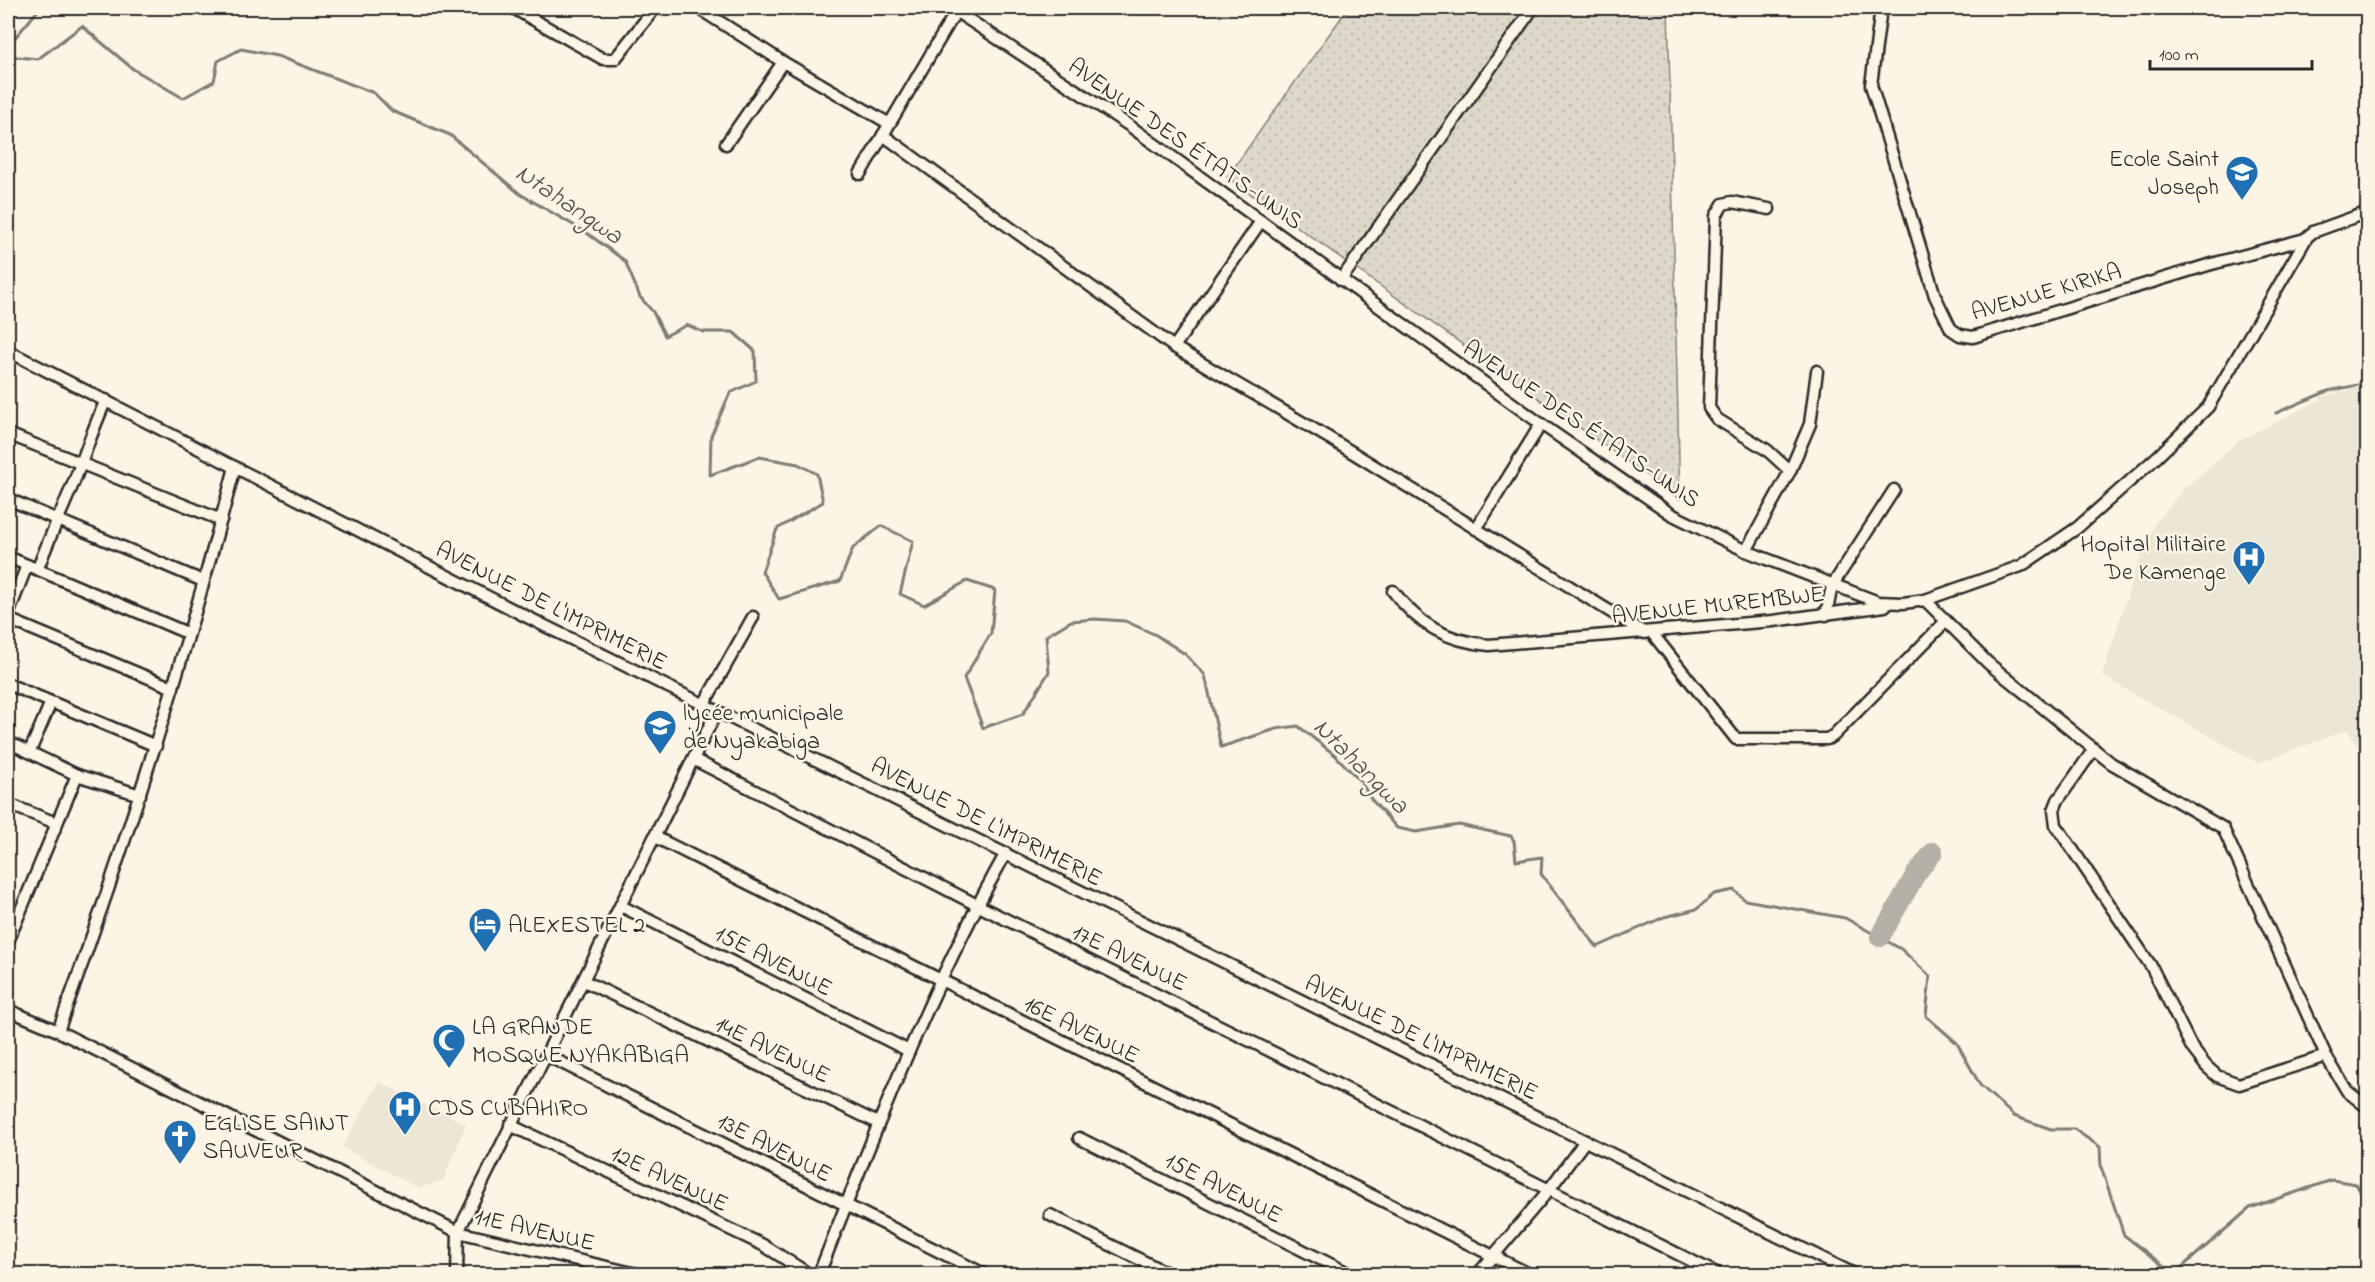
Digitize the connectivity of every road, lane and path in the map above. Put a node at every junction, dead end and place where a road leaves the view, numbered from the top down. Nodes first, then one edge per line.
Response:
1 (513, 8) edge
2 (655, 8) edge
3 (698, 8) edge
4 (955, 8) edge
5 (1533, 8) edge
6 (1881, 8) edge
7 (783, 62) junction
8 (888, 123) junction
9 (883, 135) junction
10 (726, 144) dead end
11 (860, 174) dead end
12 (1769, 210) dead end
13 (2367, 212) edge
14 (1261, 221) junction
15 (2305, 239) junction
16 (1341, 280) junction
17 (1174, 347) junction
18 (8, 351) edge
19 (1817, 371) dead end
20 (106, 400) junction
21 (1541, 424) junction
22 (8, 434) edge
23 (79, 465) junction
24 (235, 467) junction
25 (1790, 471) junction
26 (1894, 490) dead end
27 (8, 499) edge
28 (55, 520) junction
29 (221, 520) junction
30 (1476, 529) junction
31 (1746, 551) junction
32 (8, 557) edge
33 (33, 567) junction
34 (203, 581) junction
35 (1832, 586) junction
36 (1393, 591) dead end
37 (1925, 600) junction
38 (1903, 603) junction
39 (8, 615) edge
40 (1826, 615) junction
41 (753, 617) dead end
42 (8, 620) edge
43 (1945, 622) junction
44 (187, 633) junction
45 (1649, 633) junction
46 (8, 684) edge
47 (173, 688) junction
48 (51, 702) junction
49 (704, 704) junction
50 (717, 711) junction
51 (8, 742) edge
52 (156, 746) junction
53 (2094, 750) junction
54 (30, 751) junction
55 (693, 759) junction
56 (77, 775) junction
57 (140, 795) junction
58 (8, 804) edge
59 (56, 823) junction
60 (655, 837) junction
61 (1006, 853) junction
62 (977, 904) junction
63 (621, 906) junction
64 (8, 941) edge
65 (584, 981) junction
66 (939, 981) junction
67 (8, 1010) edge
68 (58, 1031) junction
69 (909, 1051) junction
70 (548, 1056) junction
71 (2326, 1056) junction
72 (2367, 1108) edge
73 (878, 1123) junction
74 (510, 1125) junction
75 (1079, 1138) dead end
76 (1585, 1141) junction
77 (1548, 1191) junction
78 (846, 1206) junction
79 (1050, 1215) dead end
80 (458, 1232) junction
81 (1492, 1257) junction
82 (457, 1275) edge
83 (637, 1275) edge
84 (809, 1275) edge
85 (819, 1275) edge
86 (984, 1275) edge
87 (1169, 1275) edge
88 (1350, 1275) edge
89 (1478, 1275) edge
90 (1529, 1275) edge
91 (1718, 1275) edge
92 (1854, 1275) edge

1 - 2 street
3 - 7 street
4 - 8 street
4 - 14 street, AVENUE DES ÉTATS-UNIS
5 - 16 street
6 - 15 street, AVENUE KIRIKA
7 - 8 street
7 - 10 street
8 - 9 street
9 - 11 street
9 - 17 street
12 - 25 street
13 - 15 street
14 - 16 street, AVENUE DES ÉTATS-UNIS
14 - 17 street
15 - 37 street, AVENUE DES ÉTATS-UNIS
16 - 21 street, AVENUE DES ÉTATS-UNIS
17 - 30 street
18 - 20 street, AVENUE DE L'IMPRIMERIE
19 - 25 street
20 - 23 street
20 - 24 street, AVENUE DE L'IMPRIMERIE
21 - 30 street
21 - 31 street, AVENUE DES ÉTATS-UNIS
22 - 23 street
23 - 28 street
23 - 29 street
24 - 29 street
24 - 49 street, AVENUE DE L'IMPRIMERIE
25 - 31 street
26 - 35 street
27 - 28 street
28 - 33 street
28 - 34 street
29 - 34 street
30 - 45 street
31 - 35 street, AVENUE DES ÉTATS-UNIS
32 - 33 street
33 - 39 street
33 - 44 street
34 - 44 street
35 - 38 street, AVENUE DES ÉTATS-UNIS
35 - 40 street
36 - 45 street, AVENUE MUREMBWE
37 - 38 street, AVENUE DES ÉTATS-UNIS
37 - 43 street
38 - 40 street, AVENUE MUREMBWE
40 - 45 street, AVENUE MUREMBWE
41 - 49 street
42 - 47 street
43 - 45 street
43 - 53 street
44 - 47 street
46 - 48 street
47 - 52 street
48 - 52 street
48 - 54 street
49 - 50 street, AVENUE DE L'IMPRIMERIE
50 - 55 street
50 - 61 street, AVENUE DE L'IMPRIMERIE
51 - 54 street
52 - 57 street
53 - 71 street
53 - 71 street
54 - 56 street
55 - 60 street
55 - 62 street, 17E AVENUE
56 - 57 street
56 - 59 street
57 - 68 street
58 - 59 street
59 - 64 street
60 - 63 street
60 - 66 street, 16E AVENUE
61 - 62 street
61 - 76 street, AVENUE DE L'IMPRIMERIE
62 - 66 street
62 - 77 street, 17E AVENUE
63 - 65 street
63 - 69 street, 15E AVENUE
65 - 70 street
65 - 73 street, 14E AVENUE
66 - 69 street
66 - 81 street, 16E AVENUE
67 - 68 street, 11E AVENUE
68 - 80 street, 11E AVENUE
69 - 73 street
70 - 74 street
70 - 78 street, 13E AVENUE
71 - 72 street
73 - 78 street
74 - 80 street
74 - 84 street, 12E AVENUE
75 - 88 street, 15E AVENUE
76 - 77 street
76 - 92 street, AVENUE DE L'IMPRIMERIE
77 - 81 street
77 - 91 street, 17E AVENUE
78 - 85 street
78 - 86 street, 13E AVENUE
79 - 87 street
80 - 82 street
80 - 83 street, 11E AVENUE
81 - 89 street
81 - 90 street, 16E AVENUE

